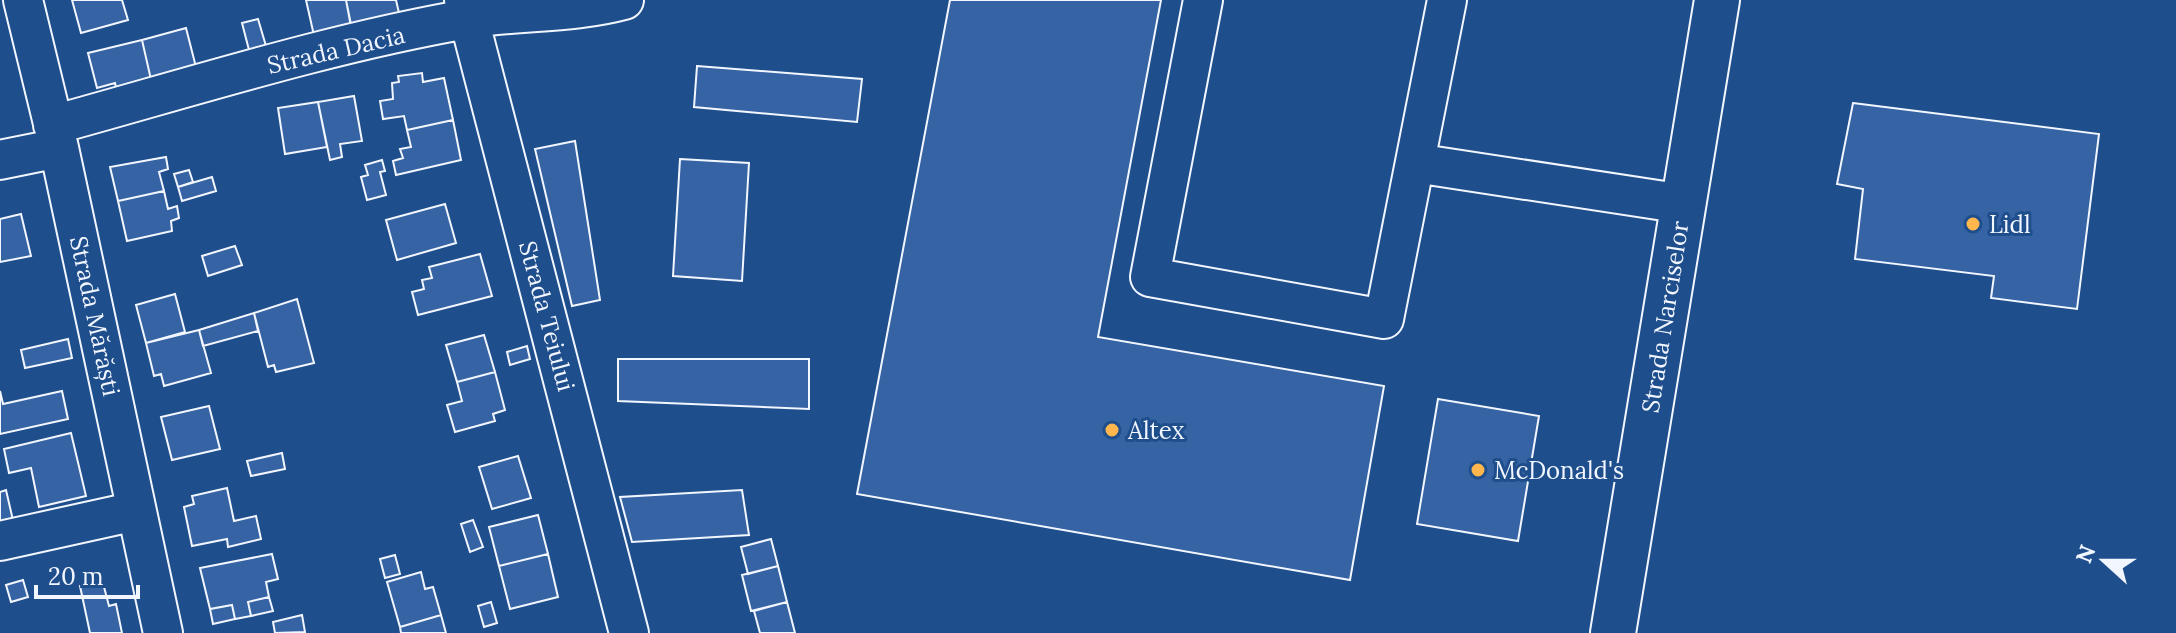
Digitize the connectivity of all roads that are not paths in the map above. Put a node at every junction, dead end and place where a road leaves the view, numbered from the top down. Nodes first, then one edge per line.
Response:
1 (23, 0) edge
2 (624, 0) edge
3 (1203, 0) edge
4 (1447, 0) edge
5 (1717, 0) edge
6 (466, 10) edge
7 (56, 137) junction
8 (0, 160) edge
9 (1415, 163) junction
10 (1684, 204) junction
11 (136, 511) junction
12 (0, 541) edge
13 (163, 633) edge
14 (629, 633) edge
15 (1613, 633) edge

1 - 7 street, Strada Mărăști
2 - 6 street, Strada Dacia
3 - 9 street
4 - 9 street
5 - 10 main road, Strada Narciselor
6 - 7 street, Strada Dacia
6 - 14 street, Strada Teiului
7 - 8 street, Strada Dacia
7 - 11 street, Strada Mărăști
9 - 10 street
10 - 15 main road, Strada Narciselor
11 - 12 street
11 - 13 street, Strada Mărăști

